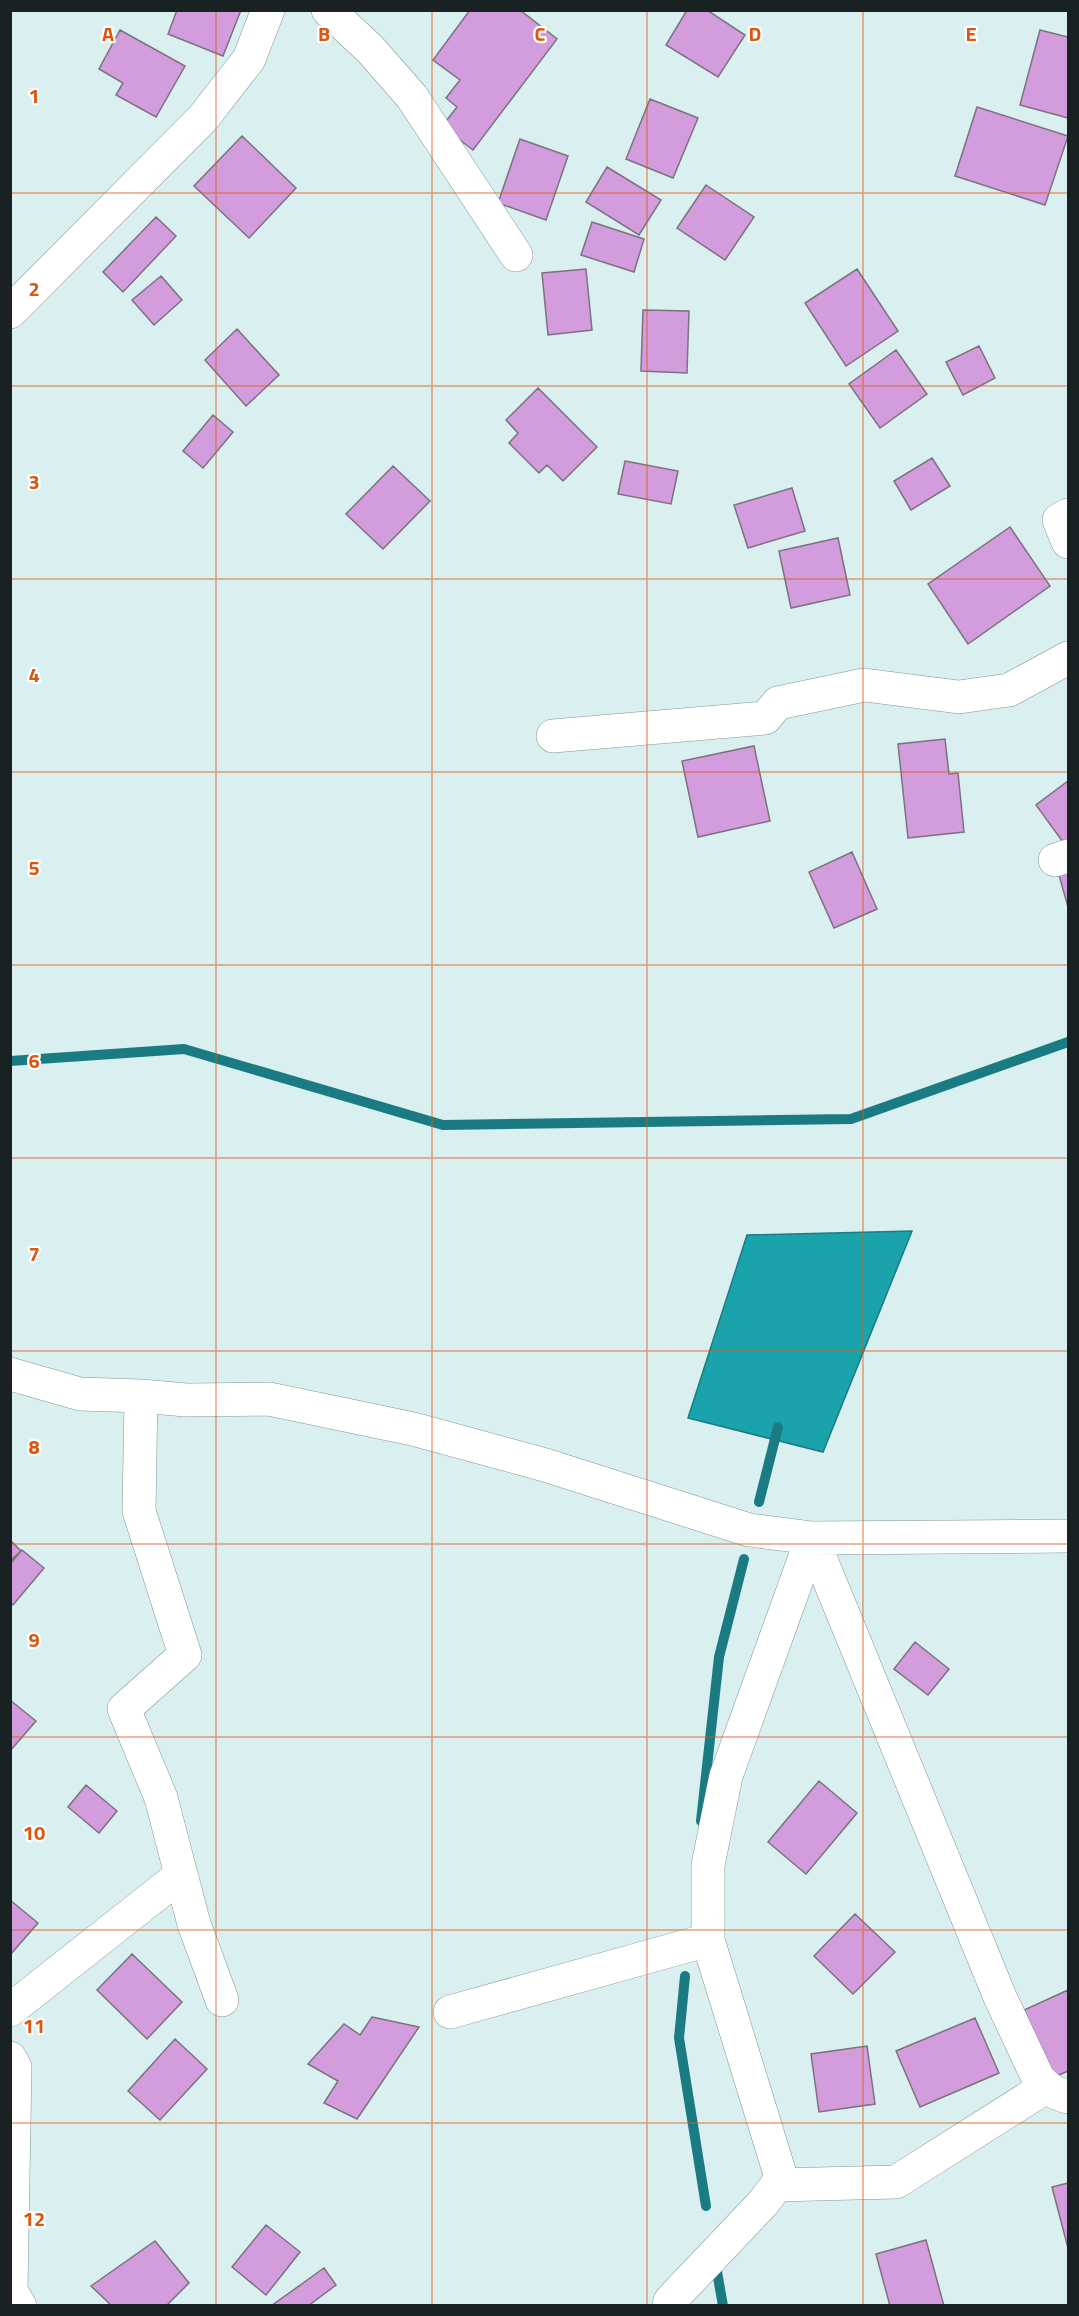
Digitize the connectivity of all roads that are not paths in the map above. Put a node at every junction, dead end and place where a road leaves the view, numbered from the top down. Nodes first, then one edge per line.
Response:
1 (268, 10) edge
2 (328, 10) edge
3 (516, 255) dead end
4 (10, 312) edge
5 (1068, 515) edge
6 (1068, 542) edge
7 (1068, 658) edge
8 (553, 736) dead end
9 (10, 1374) edge
10 (141, 1396) junction
11 (1068, 1536) edge
12 (812, 1538) junction
13 (181, 1875) junction
14 (708, 1940) junction
15 (222, 2000) dead end
16 (10, 2010) edge
17 (450, 2012) dead end
18 (10, 2058) edge
19 (1057, 2092) edge
20 (777, 2184) junction
21 (20, 2306) edge
22 (669, 2306) edge

1 - 4 street
2 - 3 street
5 - 6 street
7 - 8 street
9 - 10 street
10 - 12 street
10 - 13 street
11 - 12 street
12 - 14 street
12 - 19 street
13 - 15 street
13 - 16 street
14 - 17 street
14 - 20 street
18 - 21 street
19 - 20 street
20 - 22 street

